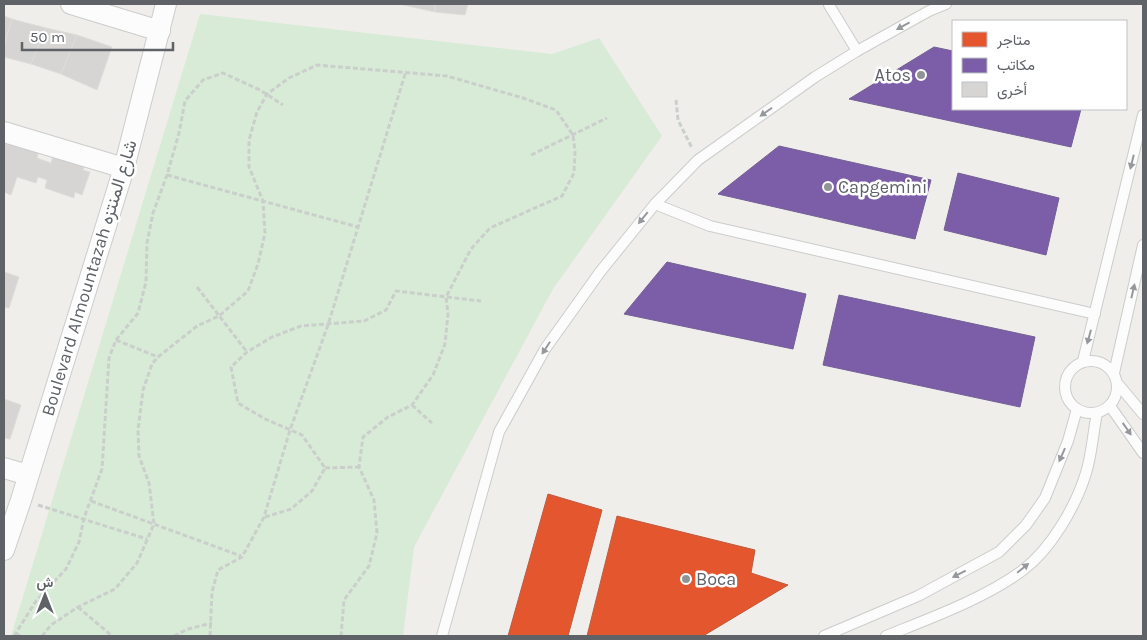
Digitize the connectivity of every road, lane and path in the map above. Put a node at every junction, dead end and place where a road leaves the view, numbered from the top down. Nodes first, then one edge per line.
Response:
1 (71, 4) edge
2 (166, 4) edge
3 (946, 4) edge
4 (828, 5) dead end
5 (160, 31) junction
6 (857, 51) junction
7 (406, 71) junction
8 (267, 94) junction
9 (676, 100) dead end
10 (282, 105) dead end
11 (1143, 115) edge
12 (607, 118) dead end
13 (4, 132) edge
14 (573, 135) junction
15 (531, 155) dead end
16 (698, 160) junction
17 (124, 168) junction
18 (166, 175) junction
19 (263, 201) junction
20 (655, 204) junction
21 (358, 227) junction
22 (1143, 244) edge
23 (197, 287) dead end
24 (446, 297) junction
25 (481, 301) dead end
26 (1095, 314) junction
27 (219, 316) junction
28 (328, 325) junction
29 (116, 340) junction
30 (247, 352) junction
31 (158, 357) junction
32 (1083, 362) junction
33 (1114, 372) junction
34 (1118, 384) junction
35 (412, 405) junction
36 (1110, 406) junction
37 (1077, 409) junction
38 (1097, 413) junction
39 (1143, 414) edge
40 (432, 423) dead end
41 (290, 430) junction
42 (1143, 453) edge
43 (359, 467) junction
44 (4, 468) edge
45 (325, 468) junction
46 (28, 475) junction
47 (21, 500) junction
48 (91, 501) junction
49 (264, 517) junction
50 (84, 518) junction
51 (154, 524) junction
52 (147, 539) junction
53 (4, 550) edge
54 (242, 556) junction
55 (78, 607) junction
56 (212, 623) junction
57 (15, 635) edge
58 (20, 636) edge
59 (42, 636) edge
60 (112, 636) edge
61 (174, 636) edge
62 (210, 636) edge
63 (341, 636) edge
64 (442, 636) edge
65 (824, 636) edge
66 (886, 636) edge

1 - 5 street
2 - 5 street, Boulevard Almountazah شارع المنتزه
3 -> 6 lane
4 - 6 lane
5 - 17 street, Boulevard Almountazah شارع المنتزه
6 -> 16 lane
7 - 8 path
7 - 14 path
7 - 21 path
8 - 10 path
8 - 18 path
8 - 19 path
9 - 16 path
11 -> 26 lane
12 - 14 path
13 - 17 street
14 - 15 path
14 - 24 path
16 - 20 lane
17 - 46 street, Boulevard Almountazah شارع المنتزه
18 - 19 path
18 - 29 path
19 - 21 path
19 - 27 path
20 - 26 lane
20 -> 64 lane
21 - 28 path
33 -> 22 lane
23 - 27 path
24 - 25 path
24 - 28 path
24 - 35 path
26 -> 32 lane
27 - 30 path
27 - 31 path
28 - 30 path
28 - 41 path
29 - 31 path
29 - 48 path
30 - 41 path
31 - 51 path
32 - 33 lane
32 - 37 lane
33 - 34 lane
34 - 36 lane
34 - 39 lane
35 - 40 path
35 - 43 path
36 - 38 lane
36 -> 42 lane
37 - 38 lane
37 -> 65 lane
66 -> 38 lane
41 - 45 path
41 - 49 path
43 - 45 path
43 - 63 path
44 - 46 street
45 - 49 path
46 - 47 street, Boulevard Almountazah شارع المنتزه
47 - 50 path
47 - 53 street, Boulevard Almountazah شارع المنتزه
48 - 50 path
48 - 51 path
49 - 54 path
50 - 52 path
50 - 57 path
51 - 52 path
51 - 54 path
52 - 55 path
54 - 56 path
55 - 59 path
55 - 60 path
56 - 61 path
56 - 62 path
57 - 58 path

